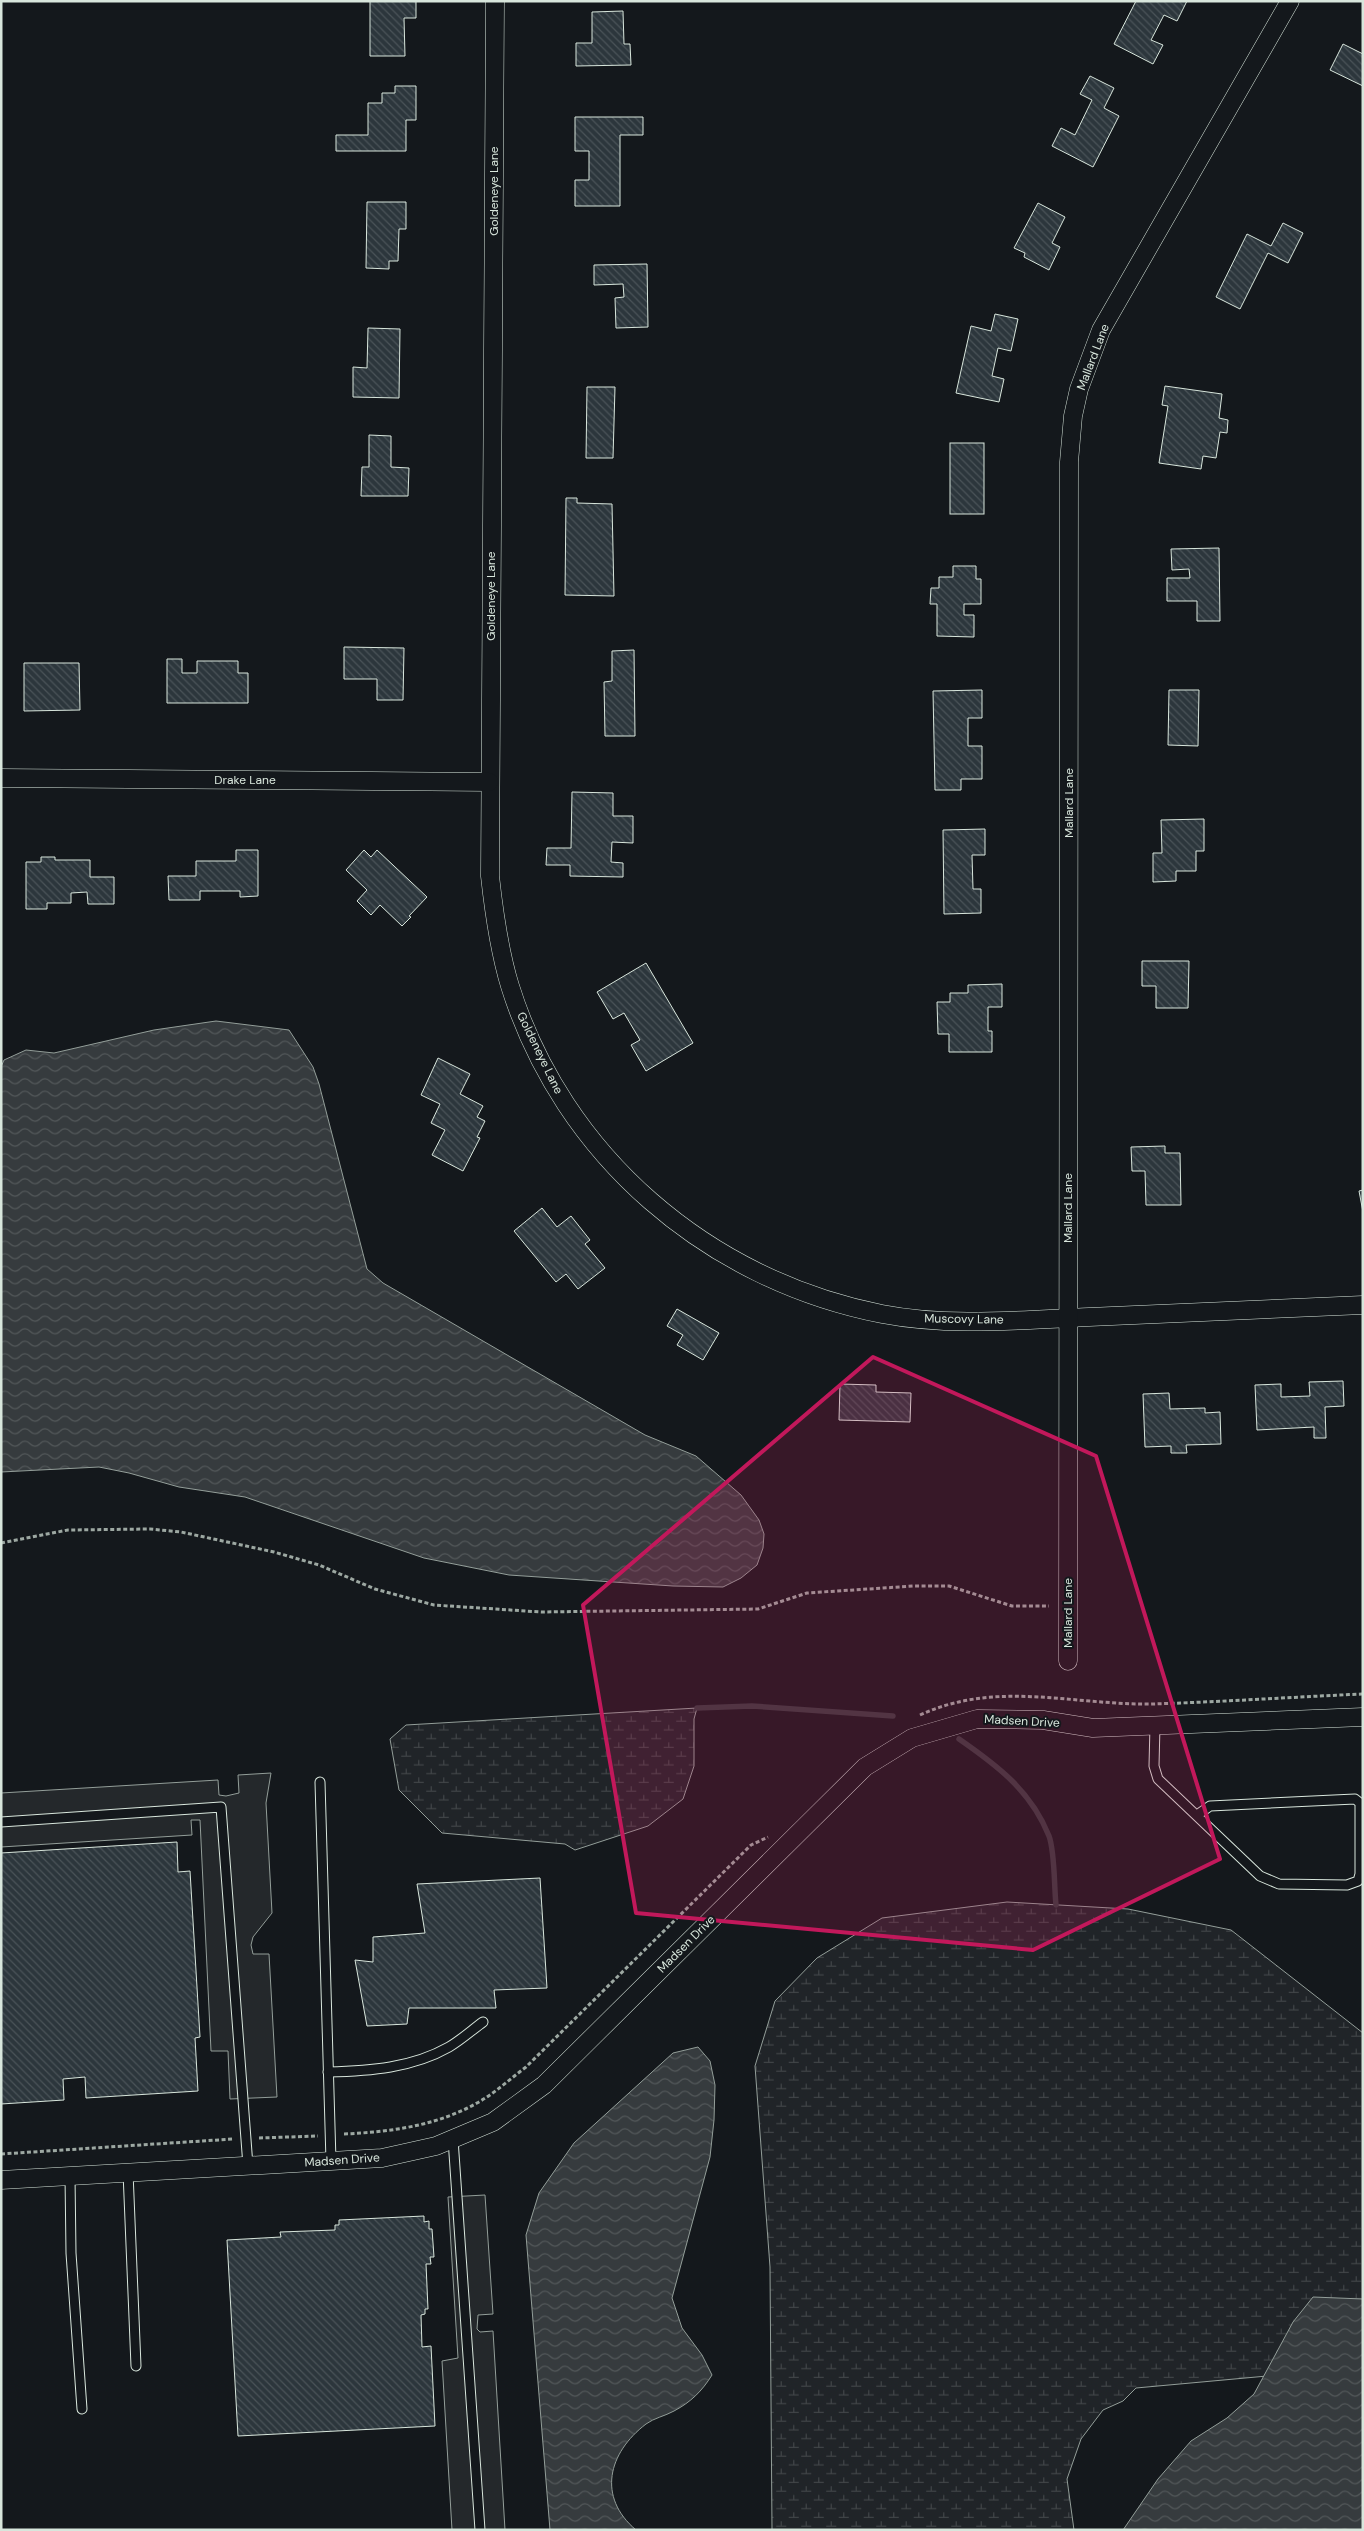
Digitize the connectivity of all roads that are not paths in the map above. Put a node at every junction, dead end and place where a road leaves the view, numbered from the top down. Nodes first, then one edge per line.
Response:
1 (495, 1) edge
2 (1290, 1) edge
3 (1, 778) edge
4 (489, 782) junction
5 (609, 1162) joint
6 (1363, 1305) edge
7 (1068, 1318) junction
8 (1068, 1660) dead end
9 (1363, 1717) edge
10 (1155, 1725) junction
11 (320, 1782) dead end
12 (1197, 1815) junction
13 (1, 1822) edge
14 (483, 2022) dead end
15 (328, 2072) junction
16 (453, 2139) junction
17 (331, 2161) junction
18 (248, 2166) junction
19 (128, 2172) junction
20 (70, 2176) junction
21 (1, 2180) edge
22 (136, 2366) dead end
23 (82, 2409) dead end
24 (480, 2530) edge

1 - 4 street, Goldeneye Lane
2 - 7 street, Mallard Lane
3 - 4 street, Drake Lane
4 - 5 street, Goldeneye Lane
5 - 7 street, Muscovy Lane
6 - 7 street, Muscovy Lane
7 - 8 street, Mallard Lane
9 - 10 street, Madsen Drive
10 - 12 lane
10 - 16 street, Madsen Drive
11 - 15 lane
12 - 12 lane
13 - 18 lane
14 - 15 lane
15 - 17 lane
16 - 17 street, Madsen Drive
16 - 24 lane
17 - 18 street, Madsen Drive
18 - 19 street, Madsen Drive
19 - 20 street, Madsen Drive
19 - 22 lane
20 - 21 street, Madsen Drive
20 - 23 lane

